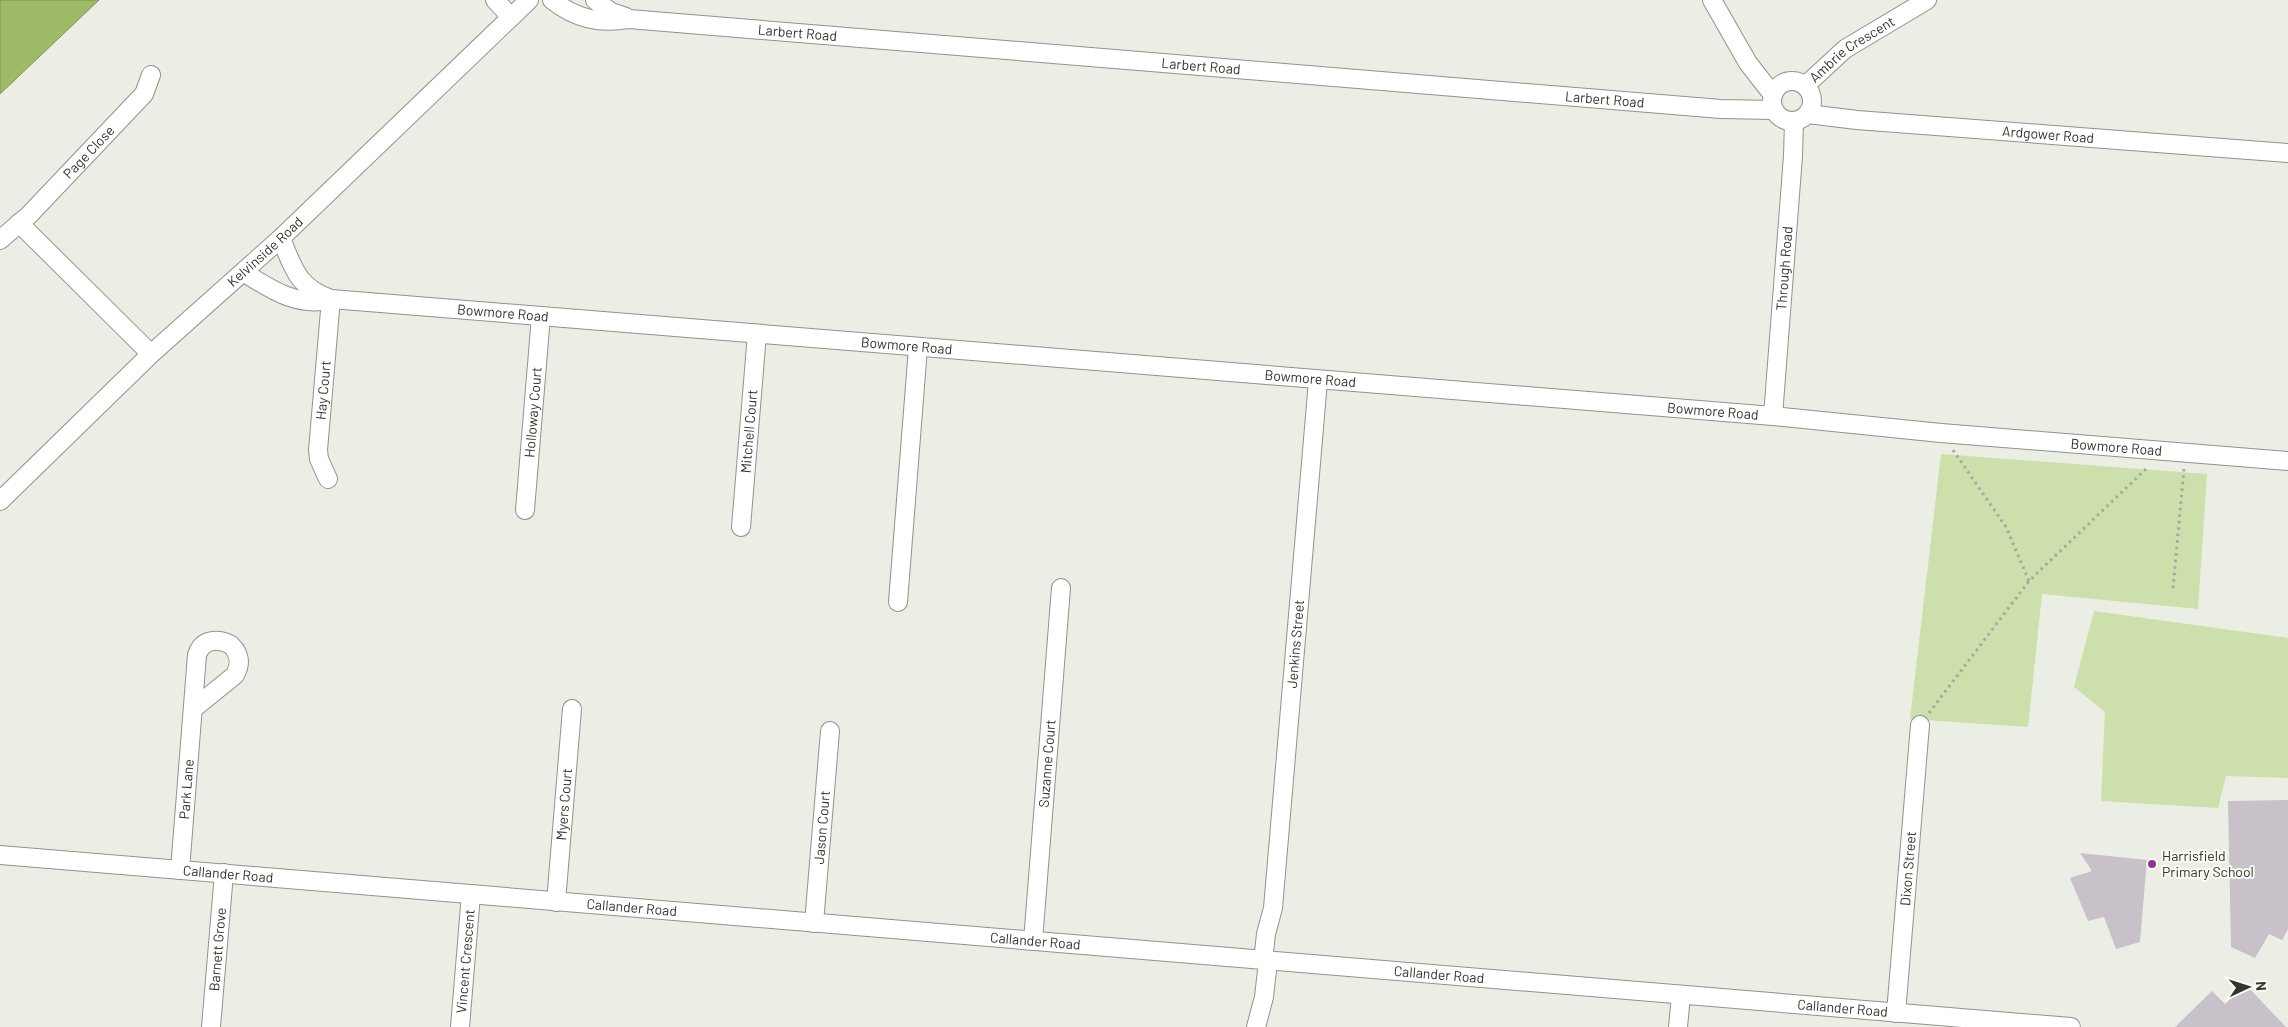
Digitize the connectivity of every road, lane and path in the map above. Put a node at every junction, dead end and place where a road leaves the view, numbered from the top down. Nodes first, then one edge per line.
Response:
1 (495, 0) edge
2 (529, 0) edge
3 (552, 0) edge
4 (595, 0) edge
5 (1712, 0) edge
6 (1927, 0) edge
7 (511, 17) junction
8 (629, 18) junction
9 (151, 76) dead end
10 (1806, 86) junction
11 (1774, 103) junction
12 (1801, 118) junction
13 (2288, 153) edge
14 (19, 223) junction
15 (281, 238) junction
16 (0, 240) edge
17 (243, 272) junction
18 (331, 300) junction
19 (541, 316) junction
20 (757, 334) junction
21 (918, 348) junction
22 (151, 354) junction
23 (1318, 381) junction
24 (1773, 416) junction
25 (1941, 433) junction
26 (2185, 452) junction
27 (2288, 461) edge
28 (2149, 467) dead end
29 (328, 480) dead end
30 (0, 501) edge
31 (525, 510) dead end
32 (741, 527) dead end
33 (2029, 581) junction
34 (1061, 588) dead end
35 (2173, 588) dead end
36 (898, 602) dead end
37 (193, 709) dead end
38 (572, 709) dead end
39 (1920, 725) joint
40 (830, 731) dead end
41 (0, 855) edge
42 (180, 870) junction
43 (224, 873) junction
44 (471, 894) junction
45 (556, 902) junction
46 (814, 923) junction
47 (1033, 941) junction
48 (1266, 961) junction
49 (1681, 995) junction
50 (1896, 1013) junction
51 (1256, 1024) edge
52 (211, 1027) edge
53 (460, 1027) edge
54 (1678, 1027) edge
55 (2071, 1027) edge

1 - 7 street
2 - 7 street, Kelvinside Road
3 - 8 street, Larbert Road
4 - 8 street, Larbert Road
5 - 11 street
6 - 10 street, Ambrie Crescent
7 - 15 street, Kelvinside Road
8 - 11 street, Larbert Road
9 - 14 street, Page Close
10 - 11 street
10 - 12 street
11 - 12 street
12 - 13 street, Ardgower Road
12 - 24 street, Through Road
14 - 16 street, Page Close
14 - 22 street
15 - 17 street, Kelvinside Road
15 - 18 street, Bowmore Road
17 - 18 street, Bowmore Road
17 - 22 street, Kelvinside Road
18 - 19 street, Bowmore Road
18 - 29 street, Hay Court
19 - 20 street, Bowmore Road
19 - 31 street, Holloway Court
20 - 21 street, Bowmore Road
20 - 32 street, Mitchell Court
21 - 23 street, Bowmore Road
21 - 36 street
22 - 30 street, Kelvinside Road
23 - 24 street, Bowmore Road
23 - 48 street, Jenkins Street
24 - 25 street, Bowmore Road
25 - 26 street, Bowmore Road
25 - 33 path
26 - 27 street, Bowmore Road
26 - 35 path
28 - 33 path
33 - 39 path
34 - 47 street, Suzanne Court
37 - 42 street, Park Lane
38 - 45 street, Myers Court
39 - 50 street, Dixon Street
40 - 46 street, Jason Court
41 - 42 street, Callander Road
42 - 43 street, Callander Road
43 - 44 street, Callander Road
43 - 52 street, Barnett Grove
44 - 45 street, Callander Road
44 - 53 street, Vincent Crescent
45 - 46 street, Callander Road
46 - 47 street, Callander Road
47 - 48 street, Callander Road
48 - 49 street, Callander Road
48 - 51 street, Jenkins Street
49 - 50 street, Callander Road
49 - 54 street
50 - 55 street, Callander Road

